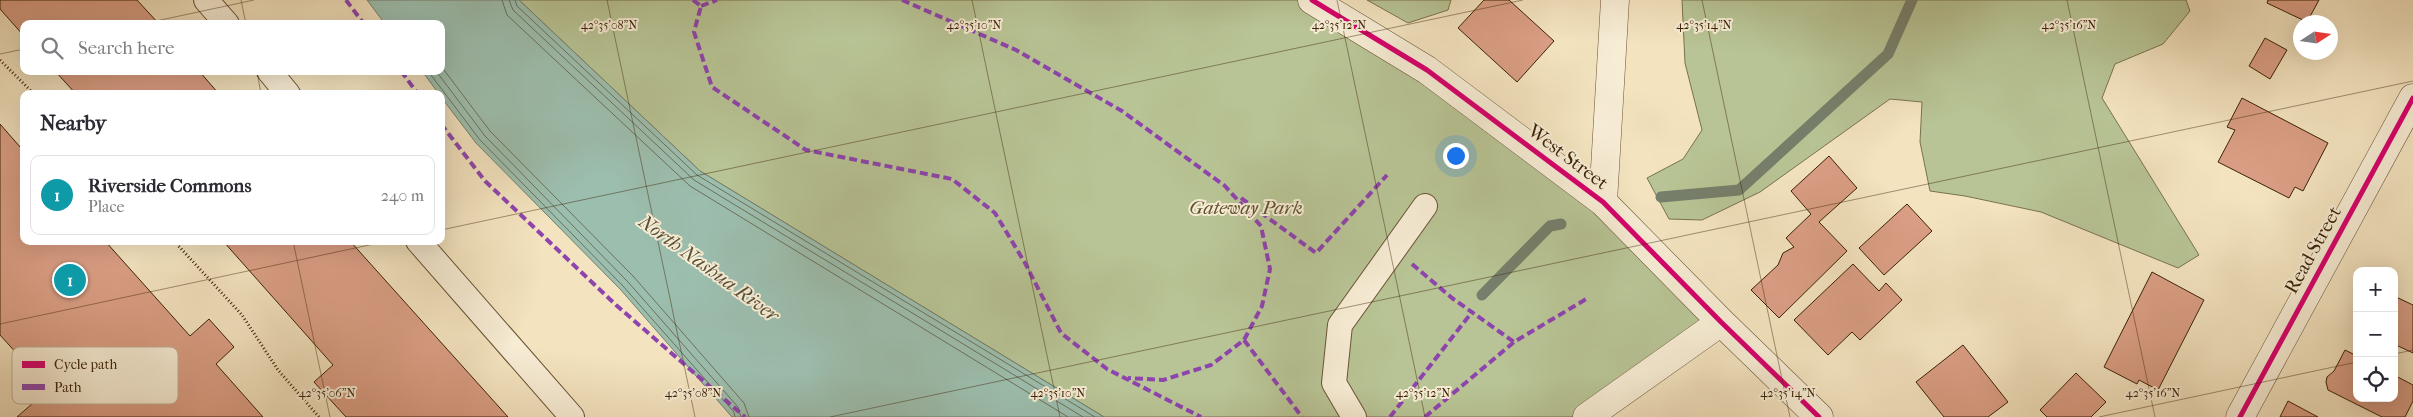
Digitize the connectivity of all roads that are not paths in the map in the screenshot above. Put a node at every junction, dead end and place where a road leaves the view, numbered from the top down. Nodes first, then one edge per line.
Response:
1 (206, 0) edge
2 (1312, 0) edge
3 (1615, 0) edge
4 (224, 20) edge
5 (272, 75) edge
6 (285, 90) edge
7 (2413, 98) edge
8 (1602, 202) junction
9 (1425, 206) dead end
10 (422, 245) edge
11 (1721, 322) junction
12 (572, 417) edge
13 (1354, 417) edge
14 (1587, 417) edge
15 (1819, 417) edge
16 (2240, 417) edge

1 - 4 lane
2 - 8 street, West Street
3 - 8 street
5 - 6 lane
7 - 16 street, Read Street
8 - 11 street, West Street
9 - 13 lane
10 - 12 lane
11 - 14 street
11 - 15 street, West Street

